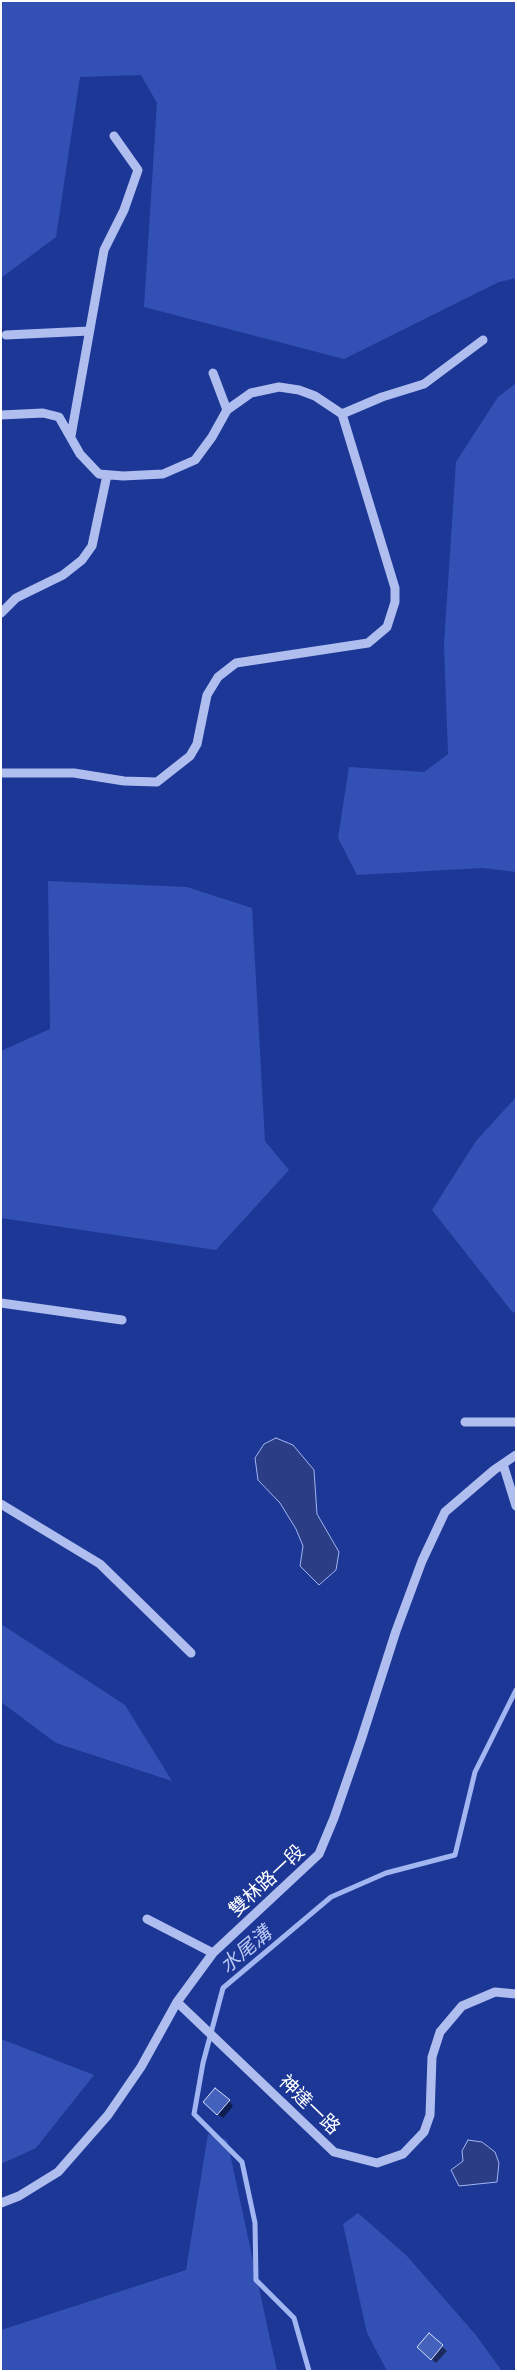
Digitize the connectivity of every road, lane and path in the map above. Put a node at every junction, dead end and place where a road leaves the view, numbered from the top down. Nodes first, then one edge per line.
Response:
1 (114, 136) dead end
2 (89, 331) junction
3 (6, 335) dead end
4 (483, 340) dead end
5 (213, 372) dead end
6 (227, 410) junction
7 (1, 414) edge
8 (342, 414) junction
9 (70, 436) junction
10 (107, 475) junction
11 (1, 613) edge
12 (1, 773) edge
13 (1, 1303) edge
14 (122, 1320) dead end
15 (465, 1422) dead end
16 (516, 1422) edge
17 (516, 1455) edge
18 (503, 1464) junction
19 (1, 1504) edge
20 (516, 1506) edge
21 (191, 1653) dead end
22 (147, 1919) dead end
23 (213, 1953) junction
24 (516, 1994) edge
25 (177, 2002) junction
26 (1, 2202) edge

1 - 2 street
2 - 3 street
2 - 9 street
4 - 8 street
5 - 6 street
6 - 8 street
6 - 10 street
7 - 9 street
8 - 12 street
9 - 10 street
10 - 11 street
13 - 14 street
15 - 16 street
17 - 18 street, 雙林路一段
18 - 20 street
18 - 23 street, 雙林路一段
19 - 21 street
22 - 23 street
23 - 25 street, 雙林路一段
24 - 25 street, 神達一路
25 - 26 street, 雙林路一段

